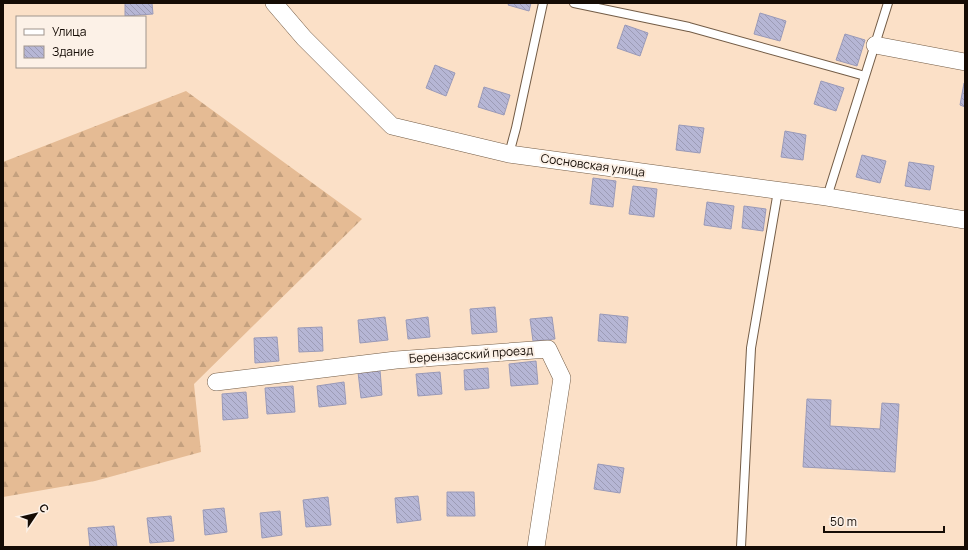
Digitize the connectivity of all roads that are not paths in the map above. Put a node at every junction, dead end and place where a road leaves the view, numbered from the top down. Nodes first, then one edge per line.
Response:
1 (274, 3) edge
2 (543, 3) edge
3 (574, 3) edge
4 (888, 3) edge
5 (874, 45) junction
6 (965, 62) edge
7 (865, 76) junction
8 (509, 154) junction
9 (778, 191) junction
10 (827, 198) junction
11 (965, 220) edge
12 (216, 382) dead end
13 (536, 547) edge
14 (741, 547) edge

1 - 8 street, Сосновская улица
2 - 8 lane
3 - 7 lane
4 - 5 lane
5 - 6 street
5 - 7 lane
7 - 10 lane
8 - 9 street, Сосновская улица
9 - 10 street, Сосновская улица
9 - 14 lane
10 - 11 street, Сосновская улица
12 - 13 street, Берензасский проезд

